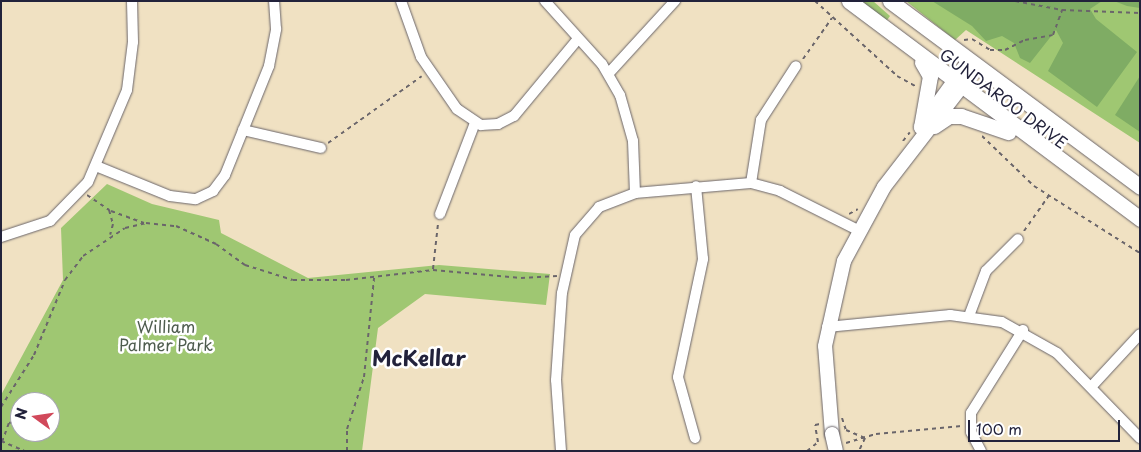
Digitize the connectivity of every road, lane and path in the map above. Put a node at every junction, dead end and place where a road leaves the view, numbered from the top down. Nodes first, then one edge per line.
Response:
1 (132, 1) edge
2 (274, 1) edge
3 (401, 1) edge
4 (544, 1) edge
5 (675, 1) edge
6 (816, 1) edge
7 (849, 1) edge
8 (890, 1) edge
9 (1015, 1) edge
10 (1062, 10) junction
11 (1140, 13) edge
12 (832, 18) junction
13 (578, 39) junction
14 (961, 42) dead end
15 (920, 58) junction
16 (972, 65) junction
17 (796, 66) joint
18 (430, 71) junction
19 (608, 73) junction
20 (957, 86) junction
21 (922, 87) dead end
22 (475, 123) junction
23 (928, 126) junction
24 (243, 130) junction
25 (976, 131) dead end
26 (1034, 144) junction
27 (321, 148) joint
28 (96, 166) junction
29 (751, 183) junction
30 (696, 186) junction
31 (1140, 187) edge
32 (82, 191) junction
33 (635, 193) junction
34 (1050, 194) junction
35 (109, 210) junction
36 (840, 212) dead end
37 (440, 214) joint
38 (847, 214) dead end
39 (1140, 220) edge
40 (146, 224) junction
41 (858, 230) junction
42 (110, 235) junction
43 (1, 237) edge
44 (1018, 239) joint
45 (1140, 253) edge
46 (433, 270) junction
47 (560, 274) junction
48 (374, 278) junction
49 (556, 285) dead end
50 (968, 316) junction
51 (827, 327) junction
52 (1023, 330) junction
53 (1140, 334) edge
54 (1091, 387) junction
55 (1, 407) edge
56 (837, 412) dead end
57 (838, 419) junction
58 (10, 423) edge
59 (820, 424) dead end
60 (965, 427) junction
61 (695, 438) dead end
62 (865, 438) junction
63 (1140, 438) edge
64 (1, 441) edge
65 (837, 441) edge
66 (24, 451) edge
67 (348, 451) edge
68 (561, 451) edge
69 (807, 451) edge
70 (859, 451) edge
71 (981, 451) edge

1 - 28 street
2 - 24 street
3 - 18 street
4 - 13 street
5 - 19 street
6 - 12 path
7 - 15 main road, GUNDAROO DRIVE
8 - 16 main road, GUNDAROO DRIVE
9 - 10 path
10 - 11 path
10 - 14 path
12 - 17 path
12 - 21 path
13 - 19 street
13 - 22 street
15 - 20 main road, GUNDAROO DRIVE
15 - 23 main road
16 - 20 street
16 - 31 main road, GUNDAROO DRIVE
17 - 29 street
18 - 22 street
18 - 27 path
19 - 33 street
20 - 23 street
20 - 26 main road, GUNDAROO DRIVE
22 - 37 street
23 - 26 main road
23 - 41 street
24 - 27 street
24 - 28 street
25 - 34 path
26 - 39 main road, GUNDAROO DRIVE
28 - 32 street
29 - 30 street
29 - 41 street
30 - 33 street
30 - 61 street
32 - 35 path
32 - 43 street
33 - 47 street
34 - 44 path
34 - 45 path
35 - 40 path
35 - 42 path
36 - 38 path
37 - 46 path
40 - 42 path
40 - 48 path
41 - 51 street
42 - 55 path
44 - 50 street
46 - 47 path
46 - 48 path
47 - 49 path
47 - 68 street
48 - 67 path
50 - 51 street
50 - 52 street
51 - 65 street
52 - 54 street
52 - 60 street
53 - 54 street
54 - 63 street
56 - 57 path
57 - 62 path
57 - 65 path
58 - 64 path
59 - 69 path
60 - 62 path
60 - 71 street
62 - 65 path
62 - 70 path
64 - 66 path

